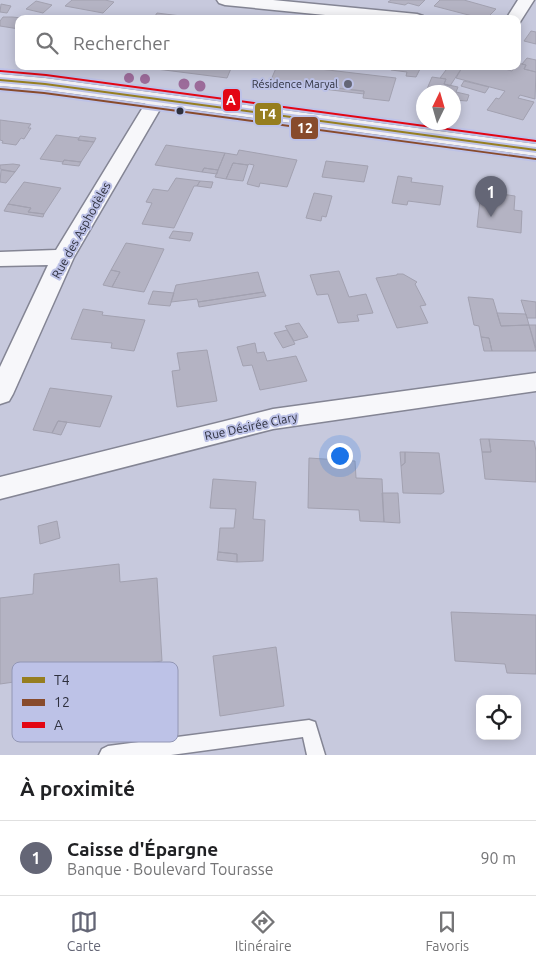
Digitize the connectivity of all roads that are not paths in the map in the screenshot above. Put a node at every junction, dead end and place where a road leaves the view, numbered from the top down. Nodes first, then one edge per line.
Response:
1 (225, 0) edge
2 (526, 0) edge
3 (376, 15) edge
4 (517, 15) edge
5 (0, 80) edge
6 (157, 98) junction
7 (536, 150) edge
8 (63, 257) junction
9 (0, 259) edge
10 (536, 382) edge
11 (0, 394) edge
12 (0, 488) edge
13 (108, 755) edge
14 (316, 755) edge

1 - 3 street
2 - 4 street
5 - 6 main road
6 - 7 main road
6 - 8 street, Rue des Asphodèles
8 - 9 street
8 - 11 street, Rue des Asphodèles
10 - 12 street, Rue Désirée Clary
13 - 14 lane

